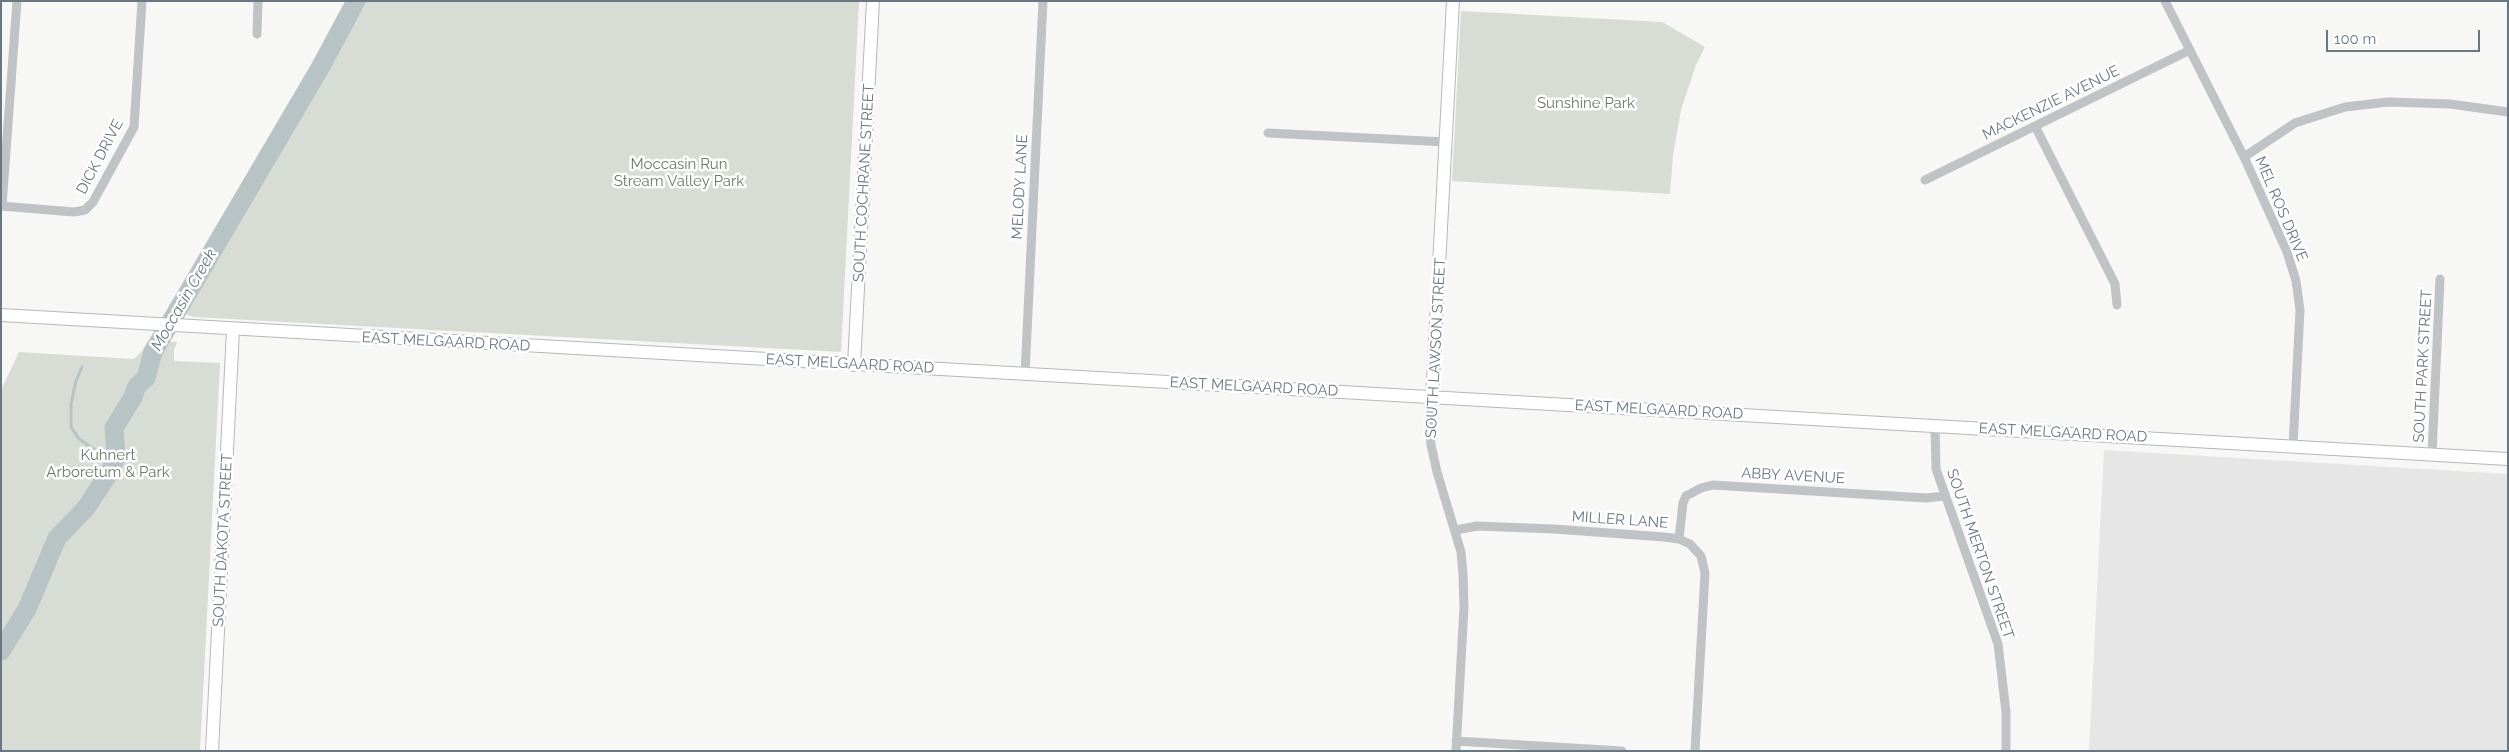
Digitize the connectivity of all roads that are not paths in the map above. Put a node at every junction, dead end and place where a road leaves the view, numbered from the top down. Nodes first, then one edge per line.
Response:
1 (17, 1) edge
2 (142, 1) edge
3 (258, 1) edge
4 (873, 1) edge
5 (1043, 1) edge
6 (1453, 1) edge
7 (2165, 1) edge
8 (257, 34) dead end
9 (2190, 50) junction
10 (2508, 112) edge
11 (2035, 126) junction
12 (1268, 133) dead end
13 (1446, 142) junction
14 (2244, 157) junction
15 (1925, 180) dead end
16 (2, 206) edge
17 (2440, 279) dead end
18 (2117, 305) dead end
19 (1, 315) edge
20 (233, 330) junction
21 (854, 365) junction
22 (1024, 374) junction
23 (1432, 398) junction
24 (1935, 426) junction
25 (2293, 446) junction
26 (2432, 454) junction
27 (2508, 459) edge
28 (1945, 496) junction
29 (1456, 530) junction
30 (1679, 539) junction
31 (1456, 746) edge
32 (212, 751) edge
33 (1622, 751) edge
34 (1696, 751) edge
35 (2006, 751) edge

1 - 16 street
2 - 16 street, DICK DRIVE
3 - 8 street
4 - 21 main road, SOUTH COCHRANE STREET
5 - 22 street, MELODY LANE
6 - 13 main road, SOUTH LAWSON STREET
7 - 9 street, MEL ROS DRIVE
9 - 11 street, MACKENZIE AVENUE
9 - 14 street, MEL ROS DRIVE
10 - 14 street
11 - 15 street, MACKENZIE AVENUE
11 - 18 street
12 - 13 street
13 - 23 main road, SOUTH LAWSON STREET
14 - 25 street, MEL ROS DRIVE
17 - 26 street, SOUTH PARK STREET
19 - 20 main road, EAST MELGAARD ROAD
20 - 21 main road, EAST MELGAARD ROAD
20 - 32 main road, SOUTH DAKOTA STREET
21 - 22 main road, EAST MELGAARD ROAD
22 - 23 main road, EAST MELGAARD ROAD
23 - 24 main road, EAST MELGAARD ROAD
23 - 29 street, SOUTH LAWSON STREET
24 - 25 main road, EAST MELGAARD ROAD
24 - 28 street, SOUTH MERTON STREET
25 - 26 main road, EAST MELGAARD ROAD
26 - 27 main road, EAST MELGAARD ROAD
28 - 30 street, ABBY AVENUE
28 - 35 street, SOUTH MERTON STREET
29 - 30 street, MILLER LANE
29 - 31 street, SOUTH LAWSON STREET
30 - 34 street, MILLER LANE
31 - 33 street

